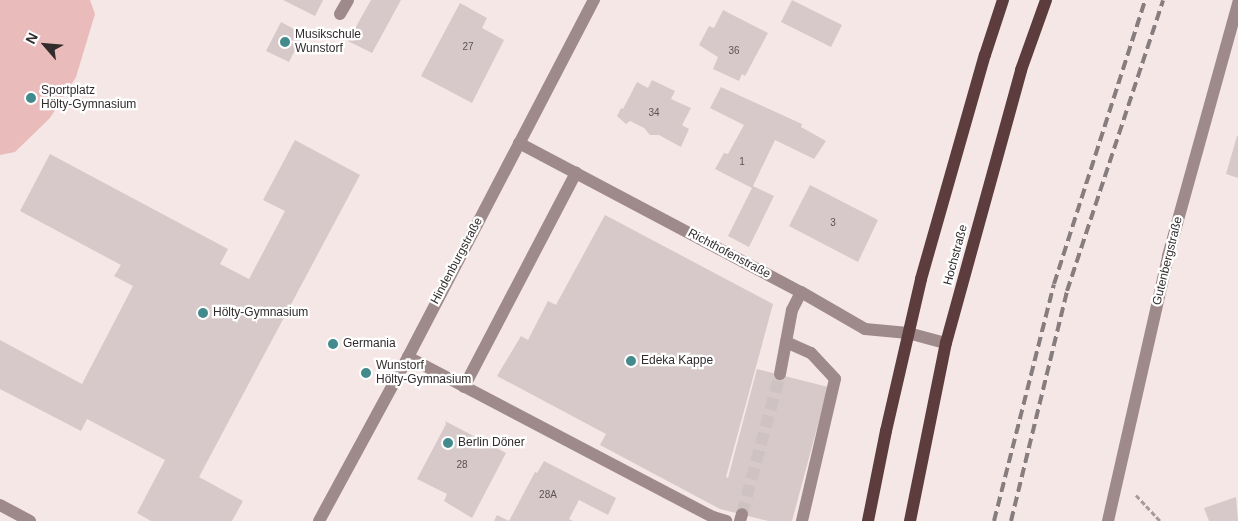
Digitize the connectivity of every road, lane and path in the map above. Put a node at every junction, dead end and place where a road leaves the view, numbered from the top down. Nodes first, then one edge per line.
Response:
1 (348, 0) edge
2 (594, 0) edge
3 (1003, 0) edge
4 (1046, 0) edge
5 (1238, 3) edge
6 (340, 14) dead end
7 (519, 143) junction
8 (576, 172) junction
9 (801, 292) junction
10 (908, 333) junction
11 (786, 342) junction
12 (946, 343) junction
13 (408, 357) junction
14 (780, 374) tunnel mouth
15 (464, 387) junction
16 (1117, 474) junction
17 (0, 505) edge
18 (30, 521) edge
19 (319, 521) edge
20 (726, 521) edge
21 (802, 521) edge
22 (868, 521) edge
23 (910, 521) edge
24 (1108, 521) edge
25 (1160, 521) edge

1 - 6 street
2 - 7 street, Hindenburgstraße
3 - 10 main road
4 - 12 main road, Hochstraße
5 - 16 street, Gutenbergstraße
7 - 8 street, Richthofenstraße
7 - 13 street, Hindenburgstraße
8 - 9 street, Richthofenstraße
8 - 15 street
9 - 10 street, Richthofenstraße
9 - 11 street
10 - 12 street, Richthofenstraße
10 - 22 main road
11 - 14 street
11 - 21 street
12 - 23 main road, Hochstraße
13 - 15 street
13 - 19 street, Hindenburgstraße
15 - 20 street
16 - 24 street, Gutenbergstraße
16 - 25 path
17 - 18 street

